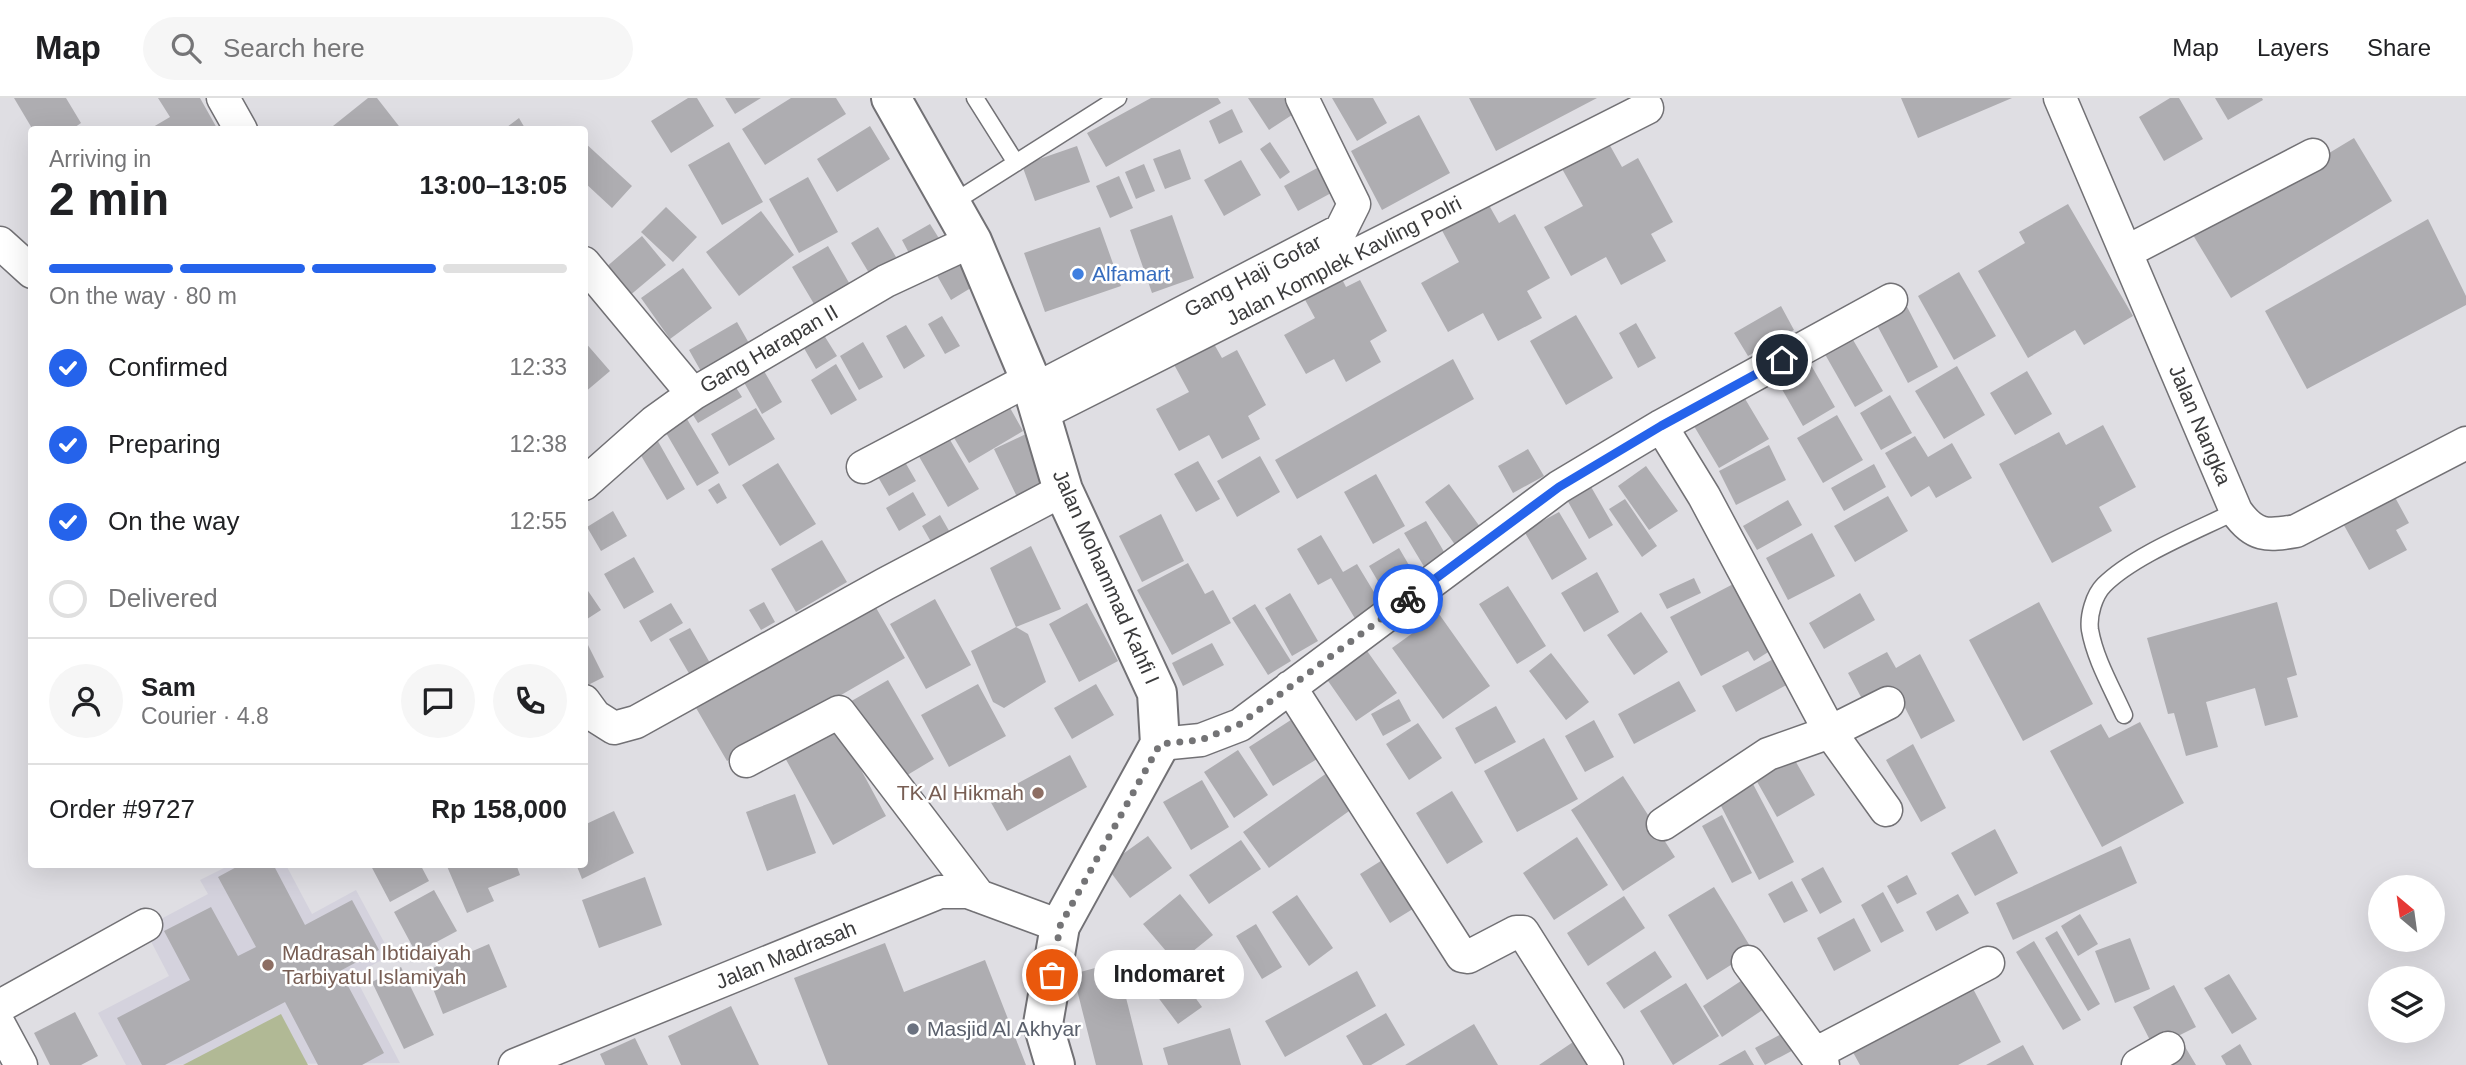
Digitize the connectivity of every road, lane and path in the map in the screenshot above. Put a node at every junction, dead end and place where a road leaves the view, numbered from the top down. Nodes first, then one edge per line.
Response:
1 (223, 98) edge
2 (891, 98) edge
3 (975, 98) edge
4 (1118, 98) edge
5 (1302, 98) edge
6 (2060, 98) edge
7 (1647, 108) dead end
8 (239, 126) edge
9 (2313, 155) dead end
10 (1016, 163) junction
11 (951, 204) junction
12 (972, 241) junction
13 (0, 243) edge
14 (2128, 251) junction
15 (28, 268) edge
16 (588, 268) edge
17 (1891, 300) dead end
18 (693, 394) junction
19 (1035, 395) junction
20 (1661, 426) junction
21 (2466, 443) edge
22 (863, 467) dead end
23 (588, 480) edge
24 (1063, 491) junction
25 (2236, 511) junction
26 (1290, 687) junction
27 (1888, 703) dead end
28 (588, 706) edge
29 (2124, 715) dead end
30 (1830, 732) junction
31 (1160, 744) junction
32 (746, 761) dead end
33 (1886, 810) dead end
34 (1663, 824) dead end
35 (979, 896) junction
36 (146, 925) dead end
37 (1060, 926) junction
38 (1748, 962) dead end
39 (1988, 963) dead end
40 (0, 1006) edge
41 (0, 1026) edge
42 (2168, 1048) dead end
43 (1819, 1060) edge
44 (21, 1065) edge
45 (515, 1065) edge
46 (1055, 1065) edge
47 (1607, 1065) edge
48 (2138, 1065) edge

1 - 8 street
2 - 11 main road, Jalan Mohammad Kahfi I
3 - 10 lane
4 - 10 lane
5 - 19 street, Gang Haji Gofar
6 - 14 street, Jalan Nangka
7 - 19 street, Jalan Komplek Kavling Polri
9 - 14 street
10 - 11 lane
11 - 12 main road, Jalan Mohammad Kahfi I
12 - 18 street, Gang Harapan II
12 - 19 main road, Jalan Mohammad Kahfi I
13 - 15 street
14 - 25 street, Jalan Nangka
16 - 18 street
17 - 20 street
18 - 23 street, Gang Harapan II
19 - 22 street
19 - 24 main road, Jalan Mohammad Kahfi I
20 - 26 street
20 - 30 street
21 - 25 street, Jalan Nangka
24 - 28 street
24 - 31 main road, Jalan Mohammad Kahfi I
25 - 29 lane
26 - 31 street
26 - 47 street
27 - 30 street
30 - 33 street
30 - 34 street
31 - 37 main road
32 - 35 street
35 - 37 street, Jalan Madrasah
35 - 45 street, Jalan Madrasah
36 - 40 street
37 - 46 main road
38 - 43 street
39 - 43 street
41 - 44 street
42 - 48 street

